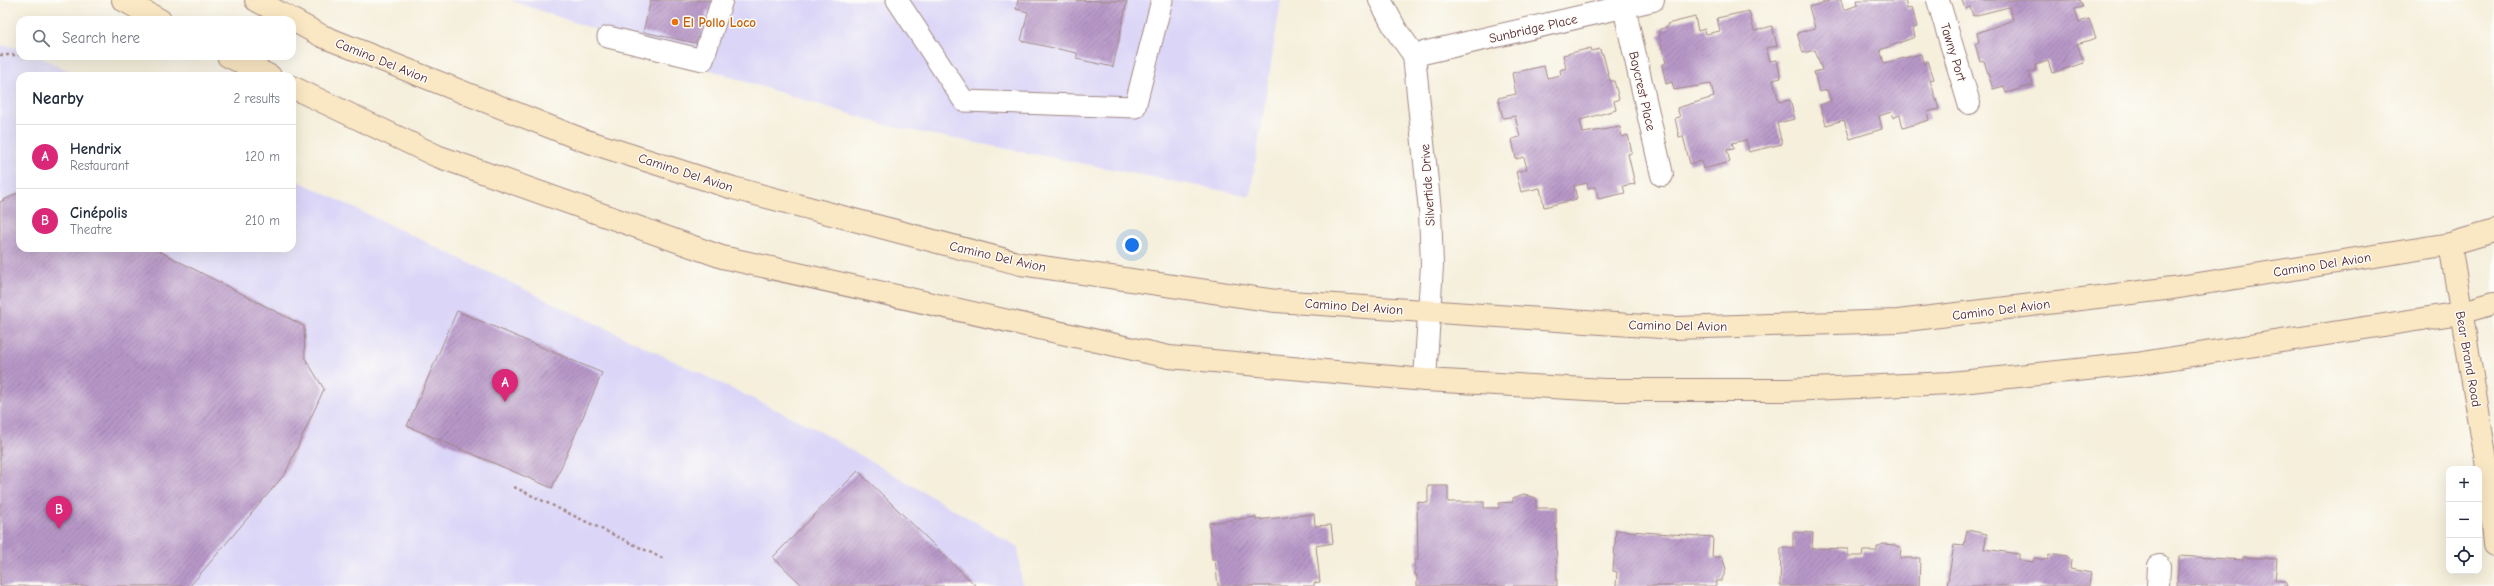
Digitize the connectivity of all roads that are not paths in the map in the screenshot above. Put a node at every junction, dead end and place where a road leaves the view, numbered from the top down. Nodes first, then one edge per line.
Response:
1 (123, 0) edge
2 (256, 0) edge
3 (722, 0) edge
4 (897, 0) edge
5 (1162, 0) edge
6 (1380, 0) edge
7 (1653, 0) edge
8 (1938, 0) edge
9 (1624, 7) junction
10 (153, 16) edge
11 (285, 16) edge
12 (296, 22) edge
13 (608, 38) dead end
14 (1414, 55) junction
15 (236, 60) edge
16 (262, 72) edge
17 (296, 89) edge
18 (1970, 103) dead end
19 (1662, 175) dead end
20 (2494, 231) edge
21 (2450, 244) junction
22 (2494, 303) edge
23 (1429, 311) junction
24 (2460, 313) junction
25 (1425, 380) junction
26 (2494, 545) edge

1 - 10 main road
2 - 11 main road, Camino Del Avion
3 - 13 lane
4 - 5 lane
6 - 14 street, Silvertide Drive
7 - 9 street, Sunbridge Place
8 - 18 street, Tawny Port
9 - 14 street, Sunbridge Place
9 - 19 street, Baycrest Place
12 - 23 main road, Camino Del Avion
14 - 23 street, Silvertide Drive
15 - 16 main road
17 - 25 main road
20 - 21 main road, Camino Del Avion
21 - 23 main road, Camino Del Avion
21 - 24 main road, Bear Brand Road
22 - 24 main road
23 - 25 street, Silvertide Drive
24 - 25 main road
24 - 26 main road, Bear Brand Road

